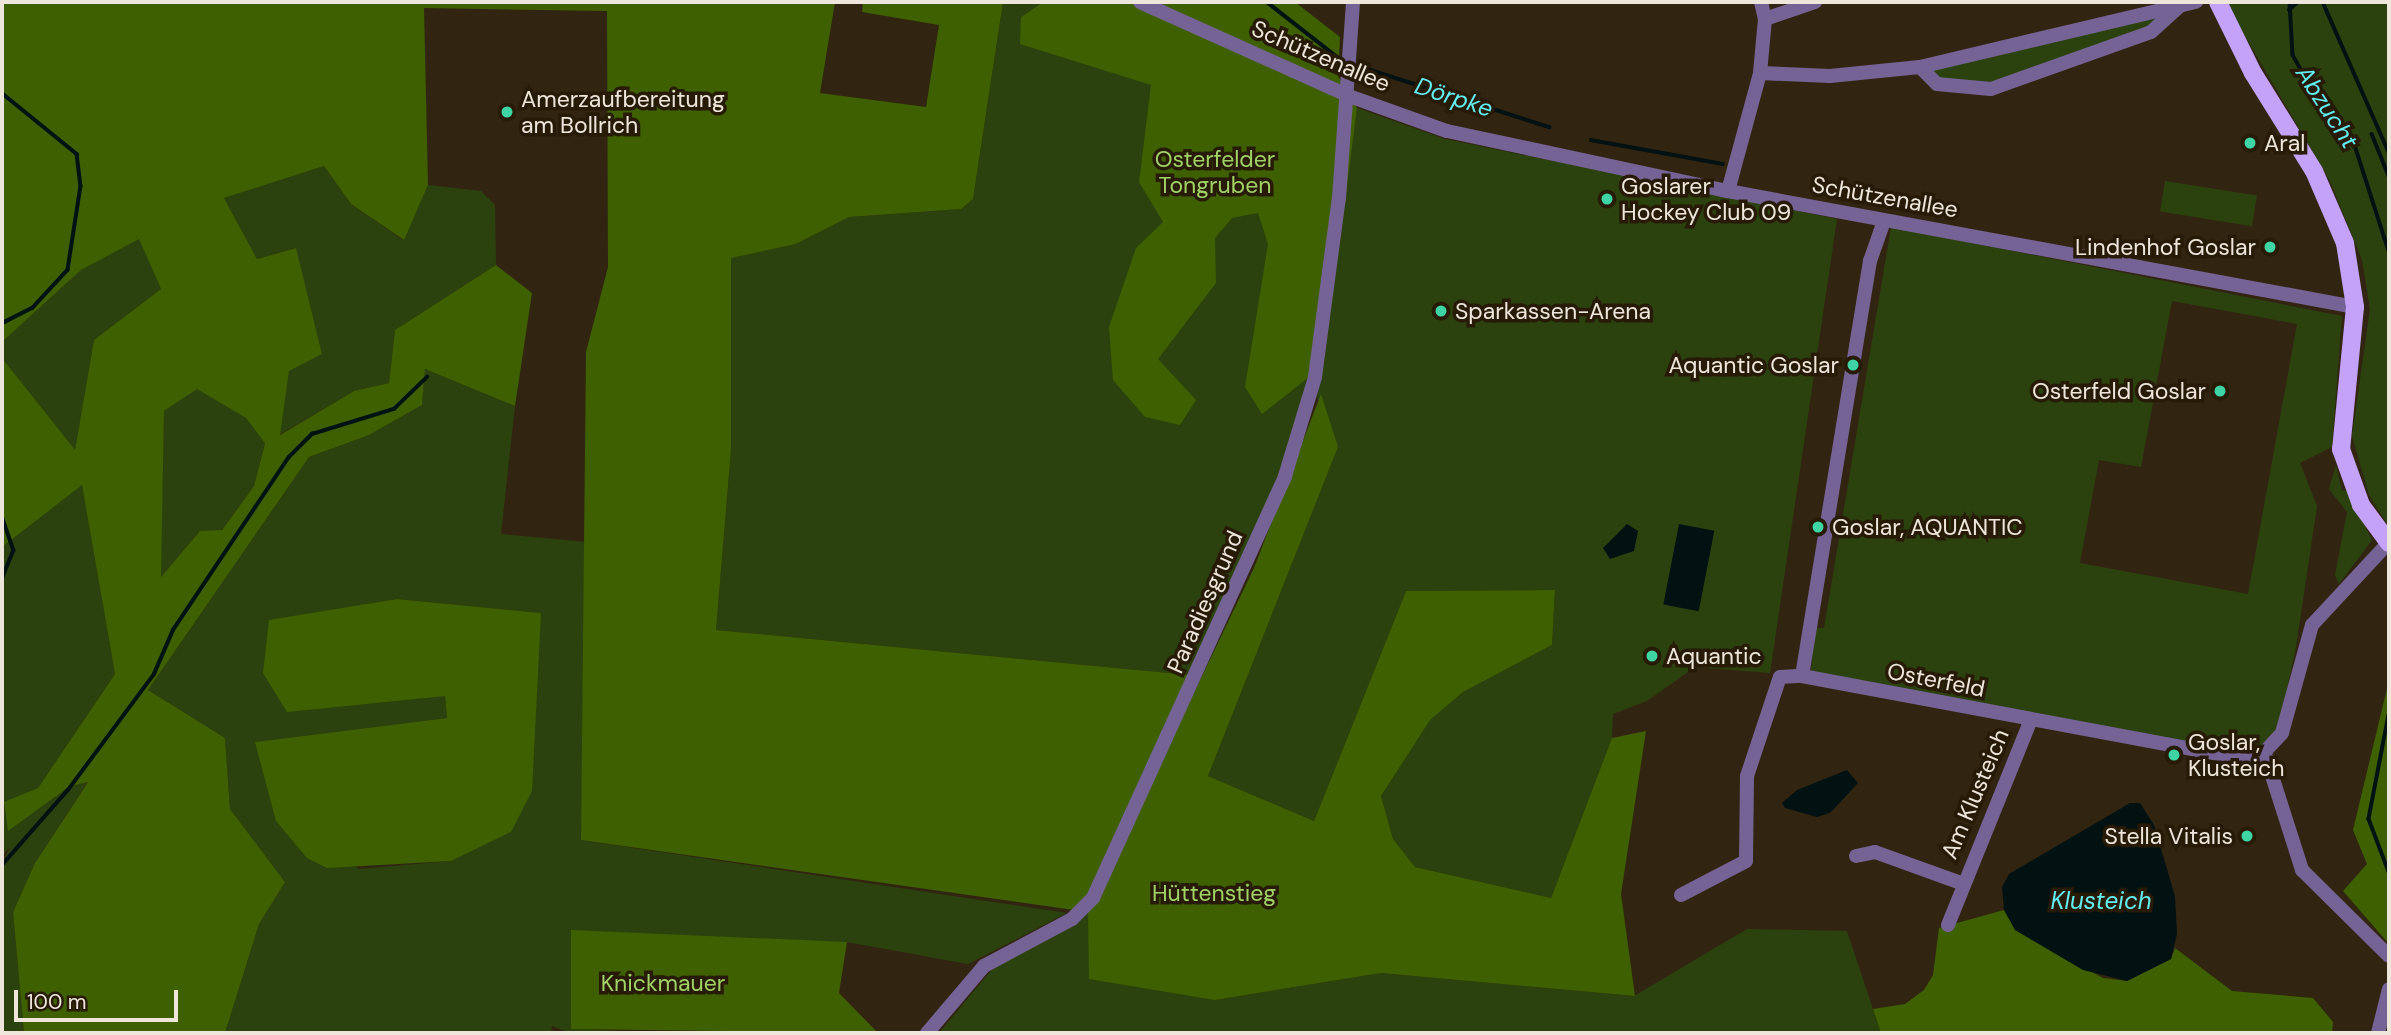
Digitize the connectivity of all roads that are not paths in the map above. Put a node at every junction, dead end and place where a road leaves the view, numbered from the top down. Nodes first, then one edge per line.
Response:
1 (1140, 2) edge
2 (1353, 2) edge
3 (1761, 2) edge
4 (1815, 2) edge
5 (2196, 2) edge
6 (2218, 2) edge
7 (2181, 5) junction
8 (1765, 19) junction
9 (1920, 67) junction
10 (1760, 73) junction
11 (1349, 96) junction
12 (1728, 191) junction
13 (1884, 221) junction
14 (2355, 307) junction
15 (2386, 539) edge
16 (1802, 676) junction
17 (2030, 722) junction
18 (2266, 757) junction
19 (1856, 856) dead end
20 (1961, 883) junction
21 (1681, 895) dead end
22 (1948, 925) dead end
23 (2389, 956) edge
24 (2389, 989) edge
25 (926, 1033) edge
26 (2378, 1033) edge

1 - 11 street, Schützenallee
2 - 11 street, Paradiesgrund
3 - 8 street
4 - 8 street
5 - 7 street
6 - 14 main road
7 - 9 street
7 - 9 street
8 - 10 street
9 - 10 street
10 - 12 street
11 - 12 street, Schützenallee
11 - 25 street, Paradiesgrund
12 - 13 street, Schützenallee
13 - 14 street, Schützenallee
13 - 16 street
14 - 15 main road
15 - 18 street
16 - 17 street, Osterfeld
16 - 21 street
17 - 18 street, Osterfeld
17 - 20 street, Am Klusteich
18 - 23 street
19 - 20 street, Am Klusteich
20 - 22 street, Am Klusteich
24 - 26 street

